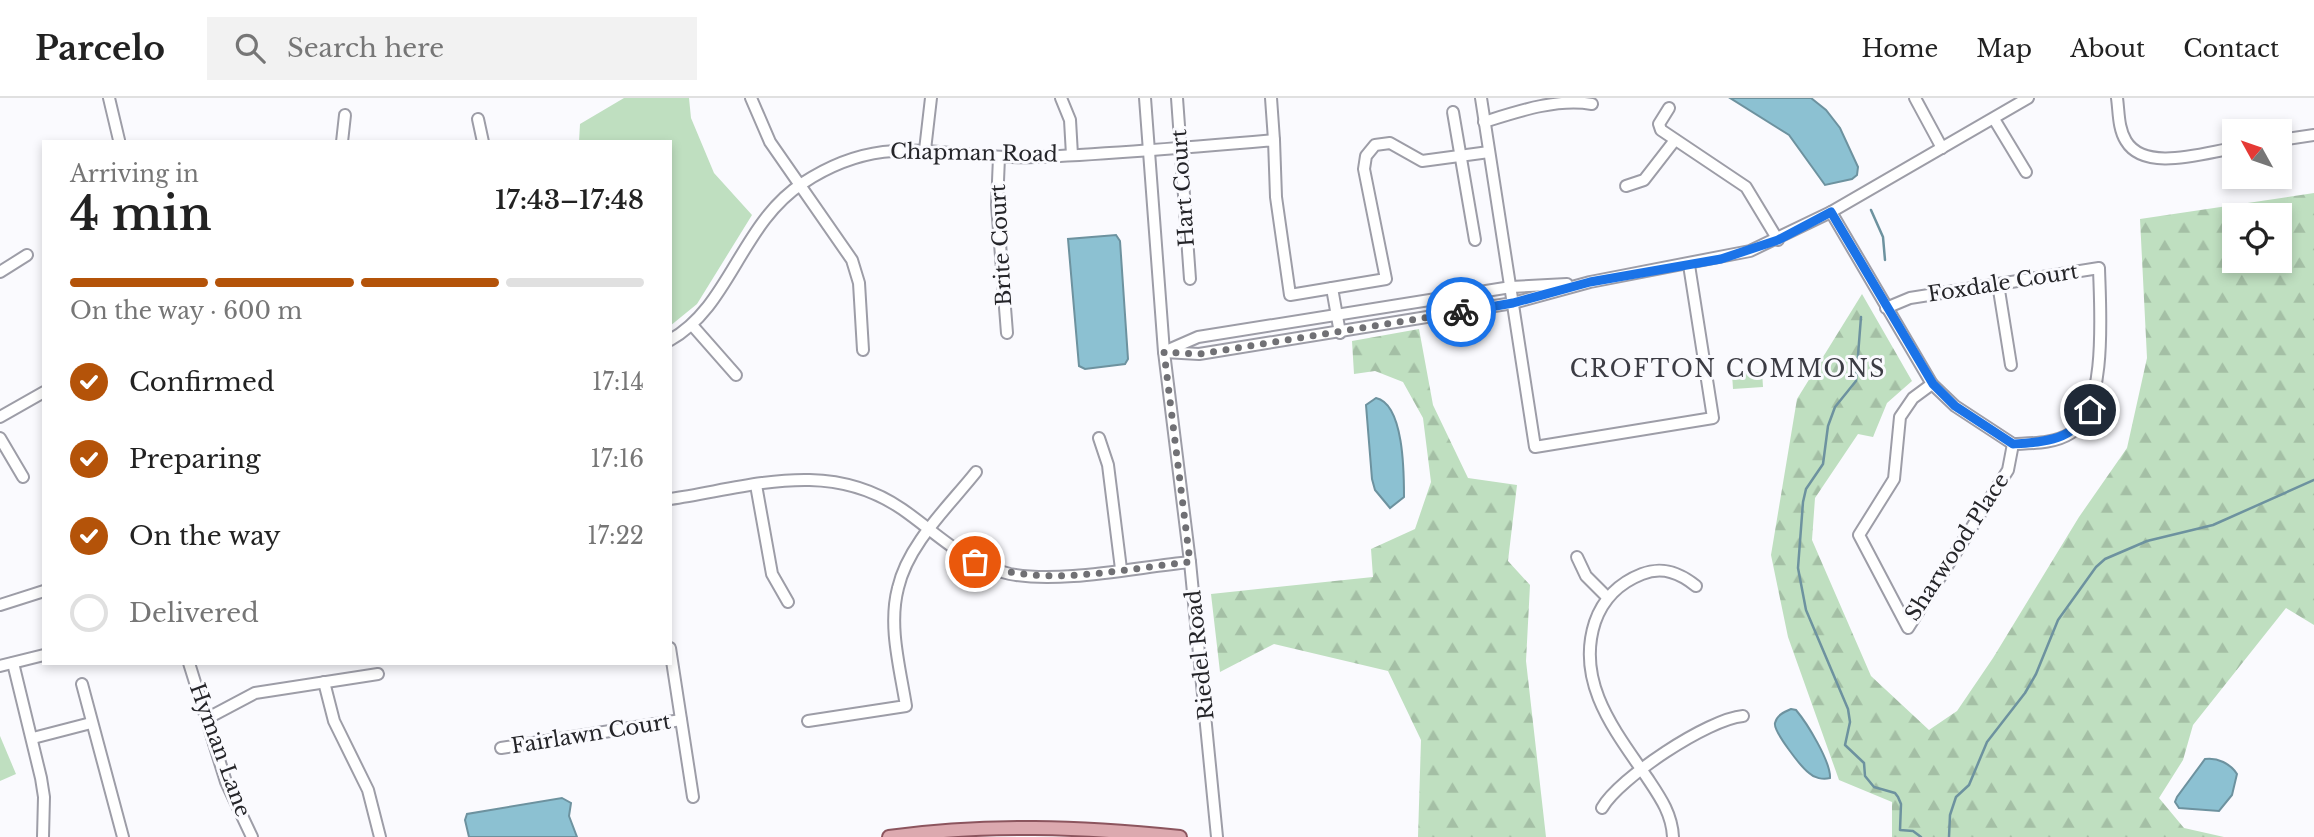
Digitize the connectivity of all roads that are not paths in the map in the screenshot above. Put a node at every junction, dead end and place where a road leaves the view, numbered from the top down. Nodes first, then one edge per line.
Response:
1 (109, 98) edge
2 (751, 98) edge
3 (931, 98) edge
4 (1061, 98) edge
5 (1145, 98) edge
6 (1177, 98) edge
7 (1271, 98) edge
8 (1481, 98) edge
9 (1915, 98) edge
10 (2028, 98) edge
11 (2117, 98) edge
12 (1592, 104) dead end
13 (1669, 108) dead end
14 (1453, 112) dead end
15 (345, 115) dead end
16 (1994, 118) junction
17 (478, 119) dead end
18 (1485, 122) junction
19 (2314, 135) edge
20 (2292, 138) edge
21 (119, 140) dead end
22 (342, 140) edge
23 (483, 140) edge
24 (1273, 140) junction
25 (1675, 140) junction
26 (1180, 148) junction
27 (1942, 148) junction
28 (925, 150) junction
29 (1149, 150) junction
30 (2222, 150) edge
31 (1489, 152) junction
32 (1072, 155) junction
33 (999, 157) junction
34 (1461, 157) junction
35 (2026, 172) dead end
36 (800, 185) junction
37 (1626, 186) dead end
38 (1831, 212) junction
39 (1475, 240) dead end
40 (1778, 240) junction
41 (27, 255) dead end
42 (1689, 265) junction
43 (0, 272) edge
44 (1190, 279) dead end
45 (1590, 282) junction
46 (1998, 284) junction
47 (1510, 287) junction
48 (1332, 288) junction
49 (1513, 303) junction
50 (1886, 308) junction
51 (1337, 314) junction
52 (692, 325) junction
53 (1007, 333) dead end
54 (1340, 333) junction
55 (672, 339) edge
56 (863, 351) dead end
57 (1164, 352) junction
58 (2011, 365) dead end
59 (736, 375) dead end
60 (1933, 384) junction
61 (42, 393) edge
62 (0, 417) edge
63 (0, 438) edge
64 (1099, 438) dead end
65 (2013, 444) junction
66 (976, 472) dead end
67 (23, 477) dead end
68 (757, 485) junction
69 (672, 499) edge
70 (930, 531) junction
71 (1577, 557) dead end
72 (1190, 562) junction
73 (1121, 569) junction
74 (1696, 586) dead end
75 (42, 593) edge
76 (1607, 597) junction
77 (788, 602) dead end
78 (1, 605) edge
79 (42, 656) edge
80 (672, 661) edge
81 (13, 663) junction
82 (190, 665) edge
83 (0, 666) edge
84 (378, 674) dead end
85 (324, 682) junction
86 (82, 684) dead end
87 (1743, 716) dead end
88 (206, 719) junction
89 (681, 720) junction
90 (808, 721) dead end
91 (91, 723) junction
92 (33, 738) junction
93 (501, 748) dead end
94 (1642, 770) junction
95 (692, 797) dead end
96 (1602, 808) dead end
97 (43, 837) edge
98 (123, 837) edge
99 (252, 837) edge
100 (380, 837) edge
101 (889, 837) edge
102 (1180, 837) edge
103 (1217, 837) edge
104 (1673, 837) edge

1 - 21 street
2 - 36 street
3 - 28 street
4 - 32 street
5 - 29 street, Riedel Road
6 - 26 street, Hart Court
7 - 24 street
8 - 18 street
9 - 27 street
10 - 16 street
11 - 30 street
12 - 18 street
13 - 25 street
14 - 34 street
15 - 22 street
16 - 27 street
16 - 35 street
17 - 23 street
18 - 31 street
19 - 20 street
24 - 26 street, Chapman Road
24 - 48 street
25 - 37 street
25 - 40 street
26 - 29 street, Chapman Road
26 - 44 street, Hart Court
27 - 38 street
28 - 33 street, Chapman Road
28 - 36 street, Chapman Road
29 - 32 street, Chapman Road
29 - 57 street, Riedel Road
31 - 34 street
31 - 47 street
32 - 33 street, Chapman Road
33 - 53 street, Brite Court
34 - 39 street
34 - 48 street
36 - 52 street, Chapman Road
36 - 56 street
38 - 40 street
38 - 50 street
40 - 42 street
41 - 43 street
42 - 45 street
42 - 49 street
45 - 47 street
45 - 49 street
46 - 50 street, Foxdale Court
46 - 58 street
46 - 65 street, Foxdale Court
47 - 49 street
47 - 51 street
48 - 51 street
49 - 54 street
50 - 60 street
51 - 54 street
51 - 57 street
52 - 55 street, Chapman Road
52 - 59 street
54 - 57 street
57 - 72 street, Riedel Road
60 - 65 street
60 - 65 street, Sharwood Place
61 - 62 street
63 - 67 street
64 - 73 street
66 - 70 street
68 - 69 street
68 - 70 street
68 - 77 street
70 - 73 street
70 - 90 street
71 - 76 street
72 - 73 street
72 - 103 street, Riedel Road
74 - 76 street
75 - 78 street
76 - 94 street
79 - 81 street
80 - 89 street
81 - 83 street
81 - 92 street
82 - 88 street, Hyman Lane
84 - 85 street
85 - 88 street
85 - 100 street
86 - 91 street
87 - 94 street
88 - 99 street, Hyman Lane
89 - 93 street, Fairlawn Court
89 - 95 street
91 - 92 street
91 - 98 street
92 - 97 street
94 - 96 street
94 - 104 street
101 - 102 main road

